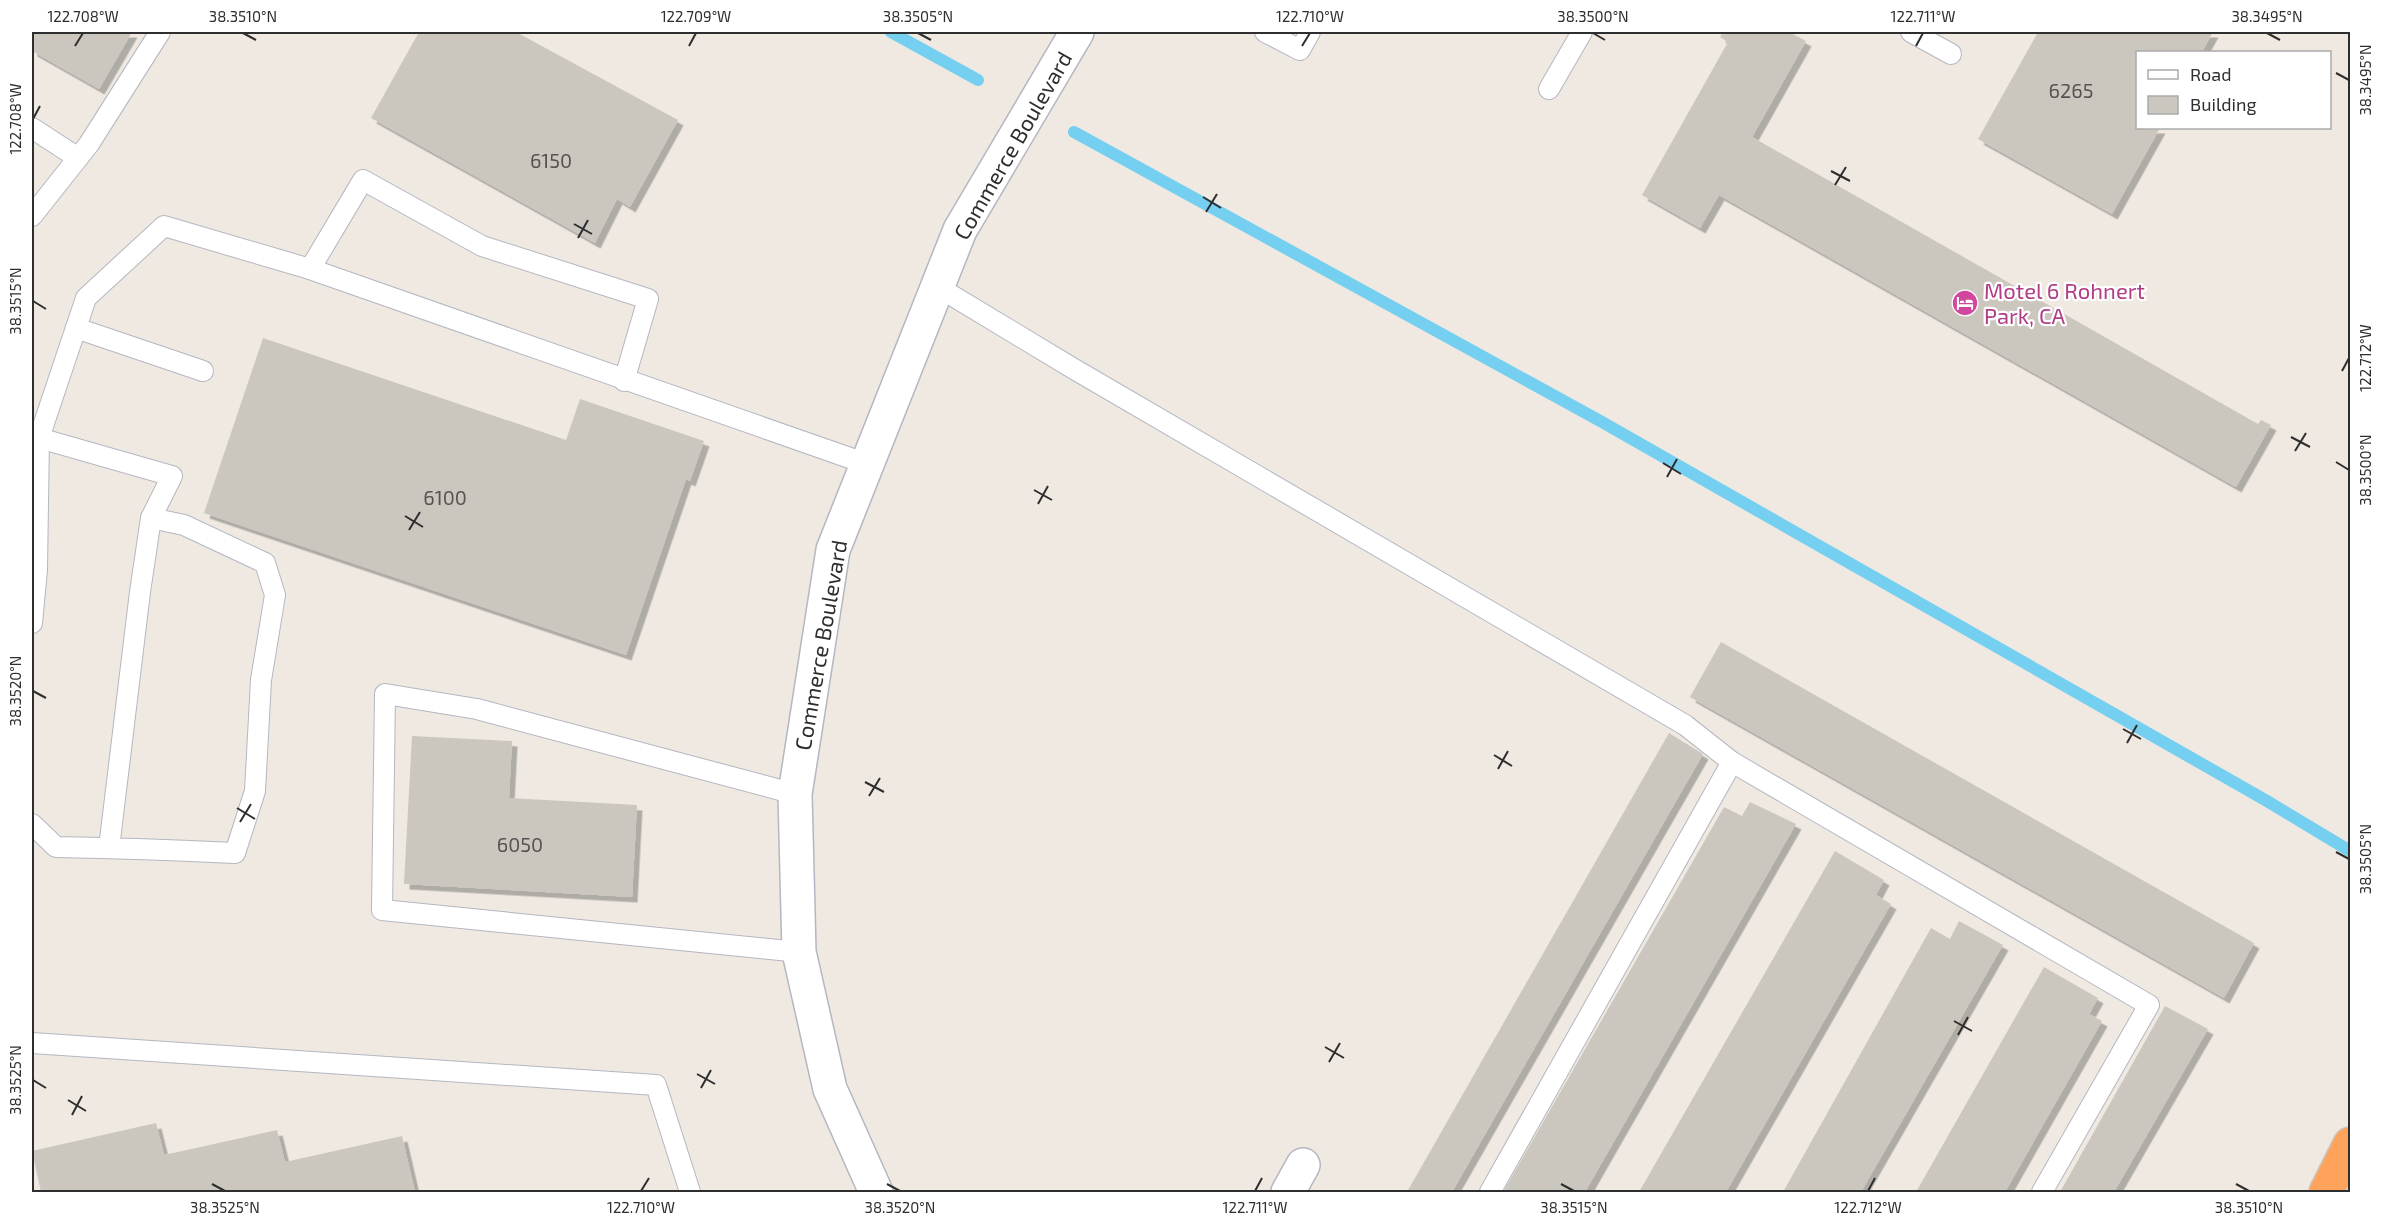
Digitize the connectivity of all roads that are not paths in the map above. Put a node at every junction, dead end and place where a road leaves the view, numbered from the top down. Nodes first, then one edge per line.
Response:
1 (160, 32) edge
2 (1077, 32) edge
3 (1265, 32) edge
4 (1310, 32) edge
5 (1582, 32) edge
6 (1911, 32) edge
7 (1952, 54) dead end
8 (1549, 89) dead end
9 (32, 128) edge
10 (78, 158) junction
11 (32, 216) edge
12 (310, 269) junction
13 (938, 287) junction
14 (76, 328) junction
15 (203, 370) dead end
16 (624, 381) junction
17 (39, 438) junction
18 (867, 464) junction
19 (151, 518) junction
20 (32, 623) edge
21 (1732, 762) junction
22 (795, 794) junction
23 (32, 824) edge
24 (109, 848) junction
25 (799, 952) junction
26 (32, 1043) edge
27 (2350, 1144) edge
28 (690, 1192) edge
29 (876, 1192) edge
30 (1490, 1192) edge
31 (2042, 1192) edge
32 (2326, 1192) edge

1 - 10 lane
2 - 13 street, Commerce Boulevard
3 - 4 lane
5 - 8 lane
6 - 7 lane
9 - 10 lane
10 - 11 lane
12 - 14 lane
12 - 16 lane
12 - 16 lane
13 - 18 street, Commerce Boulevard
13 - 21 lane
14 - 15 lane
14 - 17 lane
16 - 18 lane
17 - 19 lane
17 - 20 lane
18 - 22 street, Commerce Boulevard
19 - 24 lane
19 - 24 lane
21 - 30 lane
21 - 31 lane
22 - 25 street, Commerce Boulevard
22 - 25 lane
23 - 24 lane
25 - 29 street, Commerce Boulevard
26 - 28 lane
27 - 32 highway

